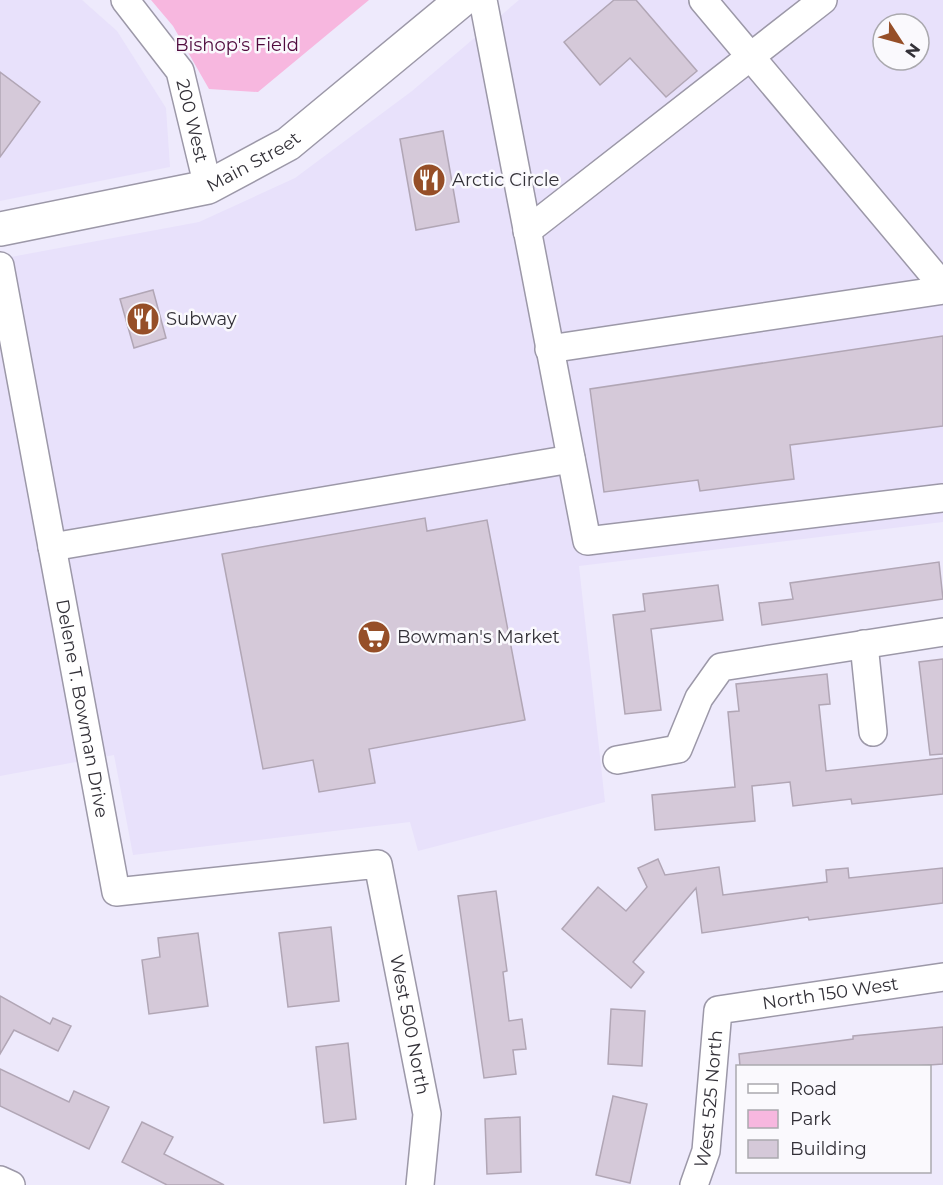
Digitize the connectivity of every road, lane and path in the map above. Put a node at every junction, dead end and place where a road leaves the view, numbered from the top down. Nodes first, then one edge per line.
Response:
1 (125, 0) edge
2 (462, 0) edge
3 (483, 0) edge
4 (703, 0) edge
5 (823, 0) edge
6 (751, 57) junction
7 (207, 187) junction
8 (0, 229) edge
9 (527, 231) junction
10 (0, 266) edge
11 (943, 288) edge
12 (549, 349) junction
13 (571, 459) junction
14 (943, 498) edge
15 (52, 547) junction
16 (943, 632) edge
17 (864, 644) junction
18 (873, 732) dead end
19 (617, 760) dead end
20 (378, 864) joint
21 (943, 977) edge
22 (718, 1010) joint
23 (0, 1180) edge
24 (11, 1185) edge
25 (420, 1185) edge
26 (694, 1185) edge

1 - 7 street, 200 West
2 - 7 main road, Main Street
3 - 9 street
4 - 6 street
5 - 6 street
6 - 9 street
6 - 11 street
7 - 8 main road, Main Street
9 - 12 street
10 - 15 street, Delene T. Bowman Drive
11 - 12 street
12 - 13 street
13 - 14 street
13 - 15 street
15 - 20 street, Delene T. Bowman Drive
16 - 17 street
17 - 18 street
17 - 19 street
20 - 25 street, West 500 North
21 - 22 street, North 150 West
22 - 26 street, West 525 North
23 - 24 street

